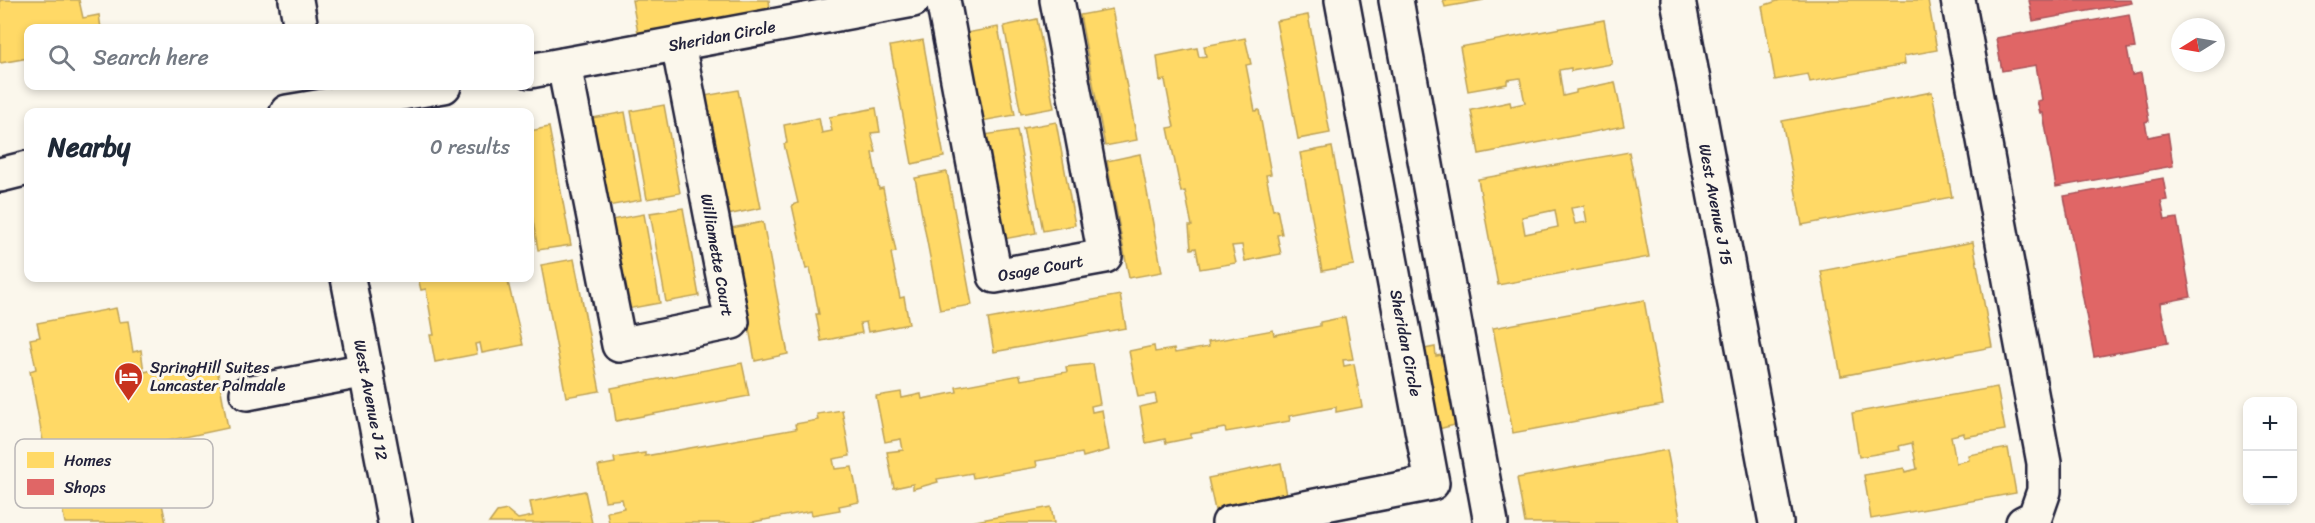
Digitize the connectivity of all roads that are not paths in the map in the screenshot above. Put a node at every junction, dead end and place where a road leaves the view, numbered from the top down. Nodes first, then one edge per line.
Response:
1 (296, 0) edge
2 (914, 0) edge
3 (943, 0) edge
4 (1057, 0) edge
5 (1342, 0) edge
6 (1396, 0) edge
7 (1678, 0) edge
8 (1958, 0) edge
9 (868, 4) edge
10 (300, 24) edge
11 (678, 44) junction
12 (564, 65) junction
13 (534, 70) edge
14 (415, 90) edge
15 (308, 105) edge
16 (24, 169) edge
17 (0, 175) edge
18 (349, 282) edge
19 (366, 370) junction
20 (247, 393) dead end
21 (1281, 518) edge
22 (395, 523) edge
23 (1229, 523) edge
24 (1491, 523) edge
25 (1776, 523) edge
26 (2023, 523) edge

1 - 10 street
2 - 9 street, Sheridan Circle
3 - 4 street, Osage Court
5 - 21 street, Sheridan Circle
6 - 24 street
7 - 25 street, West Avenue J 15
8 - 26 street
9 - 11 street, Sheridan Circle
11 - 12 street, Sheridan Circle
11 - 12 street, Williamette Court
12 - 13 street, Sheridan Circle
14 - 15 street
16 - 17 street
18 - 19 street, West Avenue J 12
19 - 20 street
19 - 22 street, West Avenue J 12
21 - 23 street, Sheridan Circle

